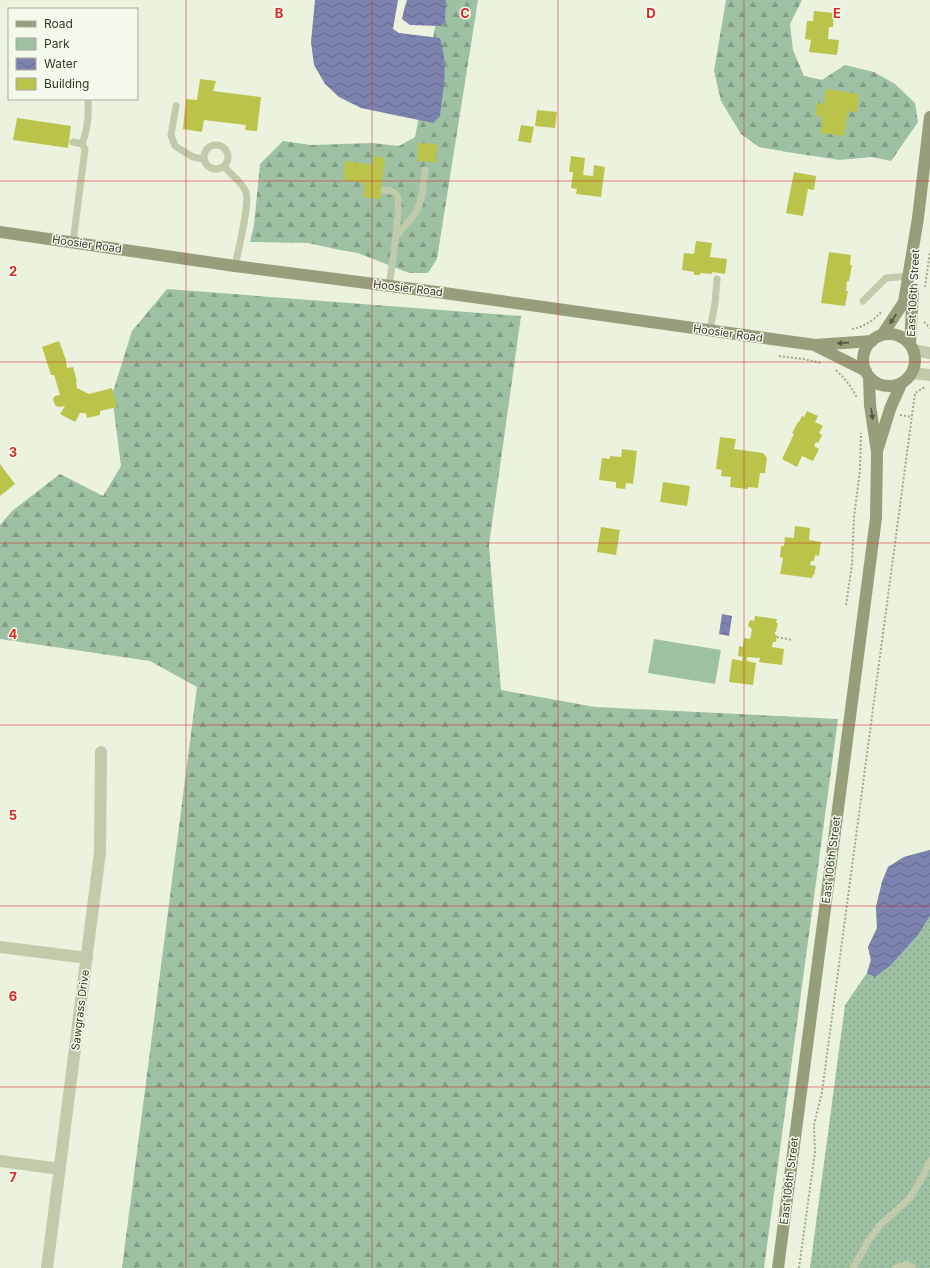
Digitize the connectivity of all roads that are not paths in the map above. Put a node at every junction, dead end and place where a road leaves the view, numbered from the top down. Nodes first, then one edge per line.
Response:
1 (88, 100) edge
2 (176, 106) dead end
3 (930, 117) edge
4 (73, 142) dead end
5 (82, 144) junction
6 (204, 159) junction
7 (224, 166) junction
8 (425, 170) dead end
9 (384, 190) dead end
10 (0, 232) edge
11 (395, 238) junction
12 (73, 242) junction
13 (915, 243) junction
14 (235, 266) junction
15 (909, 276) junction
16 (717, 279) dead end
17 (389, 286) junction
18 (863, 301) dead end
19 (710, 330) junction
20 (877, 338) junction
21 (815, 345) junction
22 (912, 347) junction
23 (930, 353) edge
24 (912, 373) junction
25 (867, 374) junction
26 (930, 375) edge
27 (901, 384) junction
28 (877, 452) junction
29 (101, 752) dead end
30 (0, 947) edge
31 (87, 958) junction
32 (0, 1161) edge
33 (930, 1161) edge
34 (60, 1169) junction
35 (47, 1268) edge
36 (778, 1268) edge
37 (853, 1268) edge
38 (895, 1268) edge
39 (913, 1268) edge

1 - 5 lane
2 - 6 lane
3 - 13 street, East 106th Street
4 - 5 lane
5 - 12 lane
6 - 7 lane
6 - 7 lane
7 - 14 lane
8 - 11 lane
9 - 11 lane
10 - 12 street, Hoosier Road
11 - 17 lane
12 - 14 street, Hoosier Road
13 - 15 street, East 106th Street
13 - 22 street, East 106th Street
14 - 17 street, Hoosier Road
15 - 18 lane
15 -> 20 street, East 106th Street
16 - 19 lane
17 - 19 street, Hoosier Road
19 - 21 street, Hoosier Road
20 -> 21 street, Hoosier Road
20 - 22 street
20 - 25 street
21 - 25 street, Hoosier Road
22 - 23 street
22 - 24 street
24 - 26 street
24 - 27 street
25 - 27 street
25 -> 28 street, East 106th Street
27 - 28 street, East 106th Street
28 - 36 street, East 106th Street
29 - 31 street, Sawgrass Drive
30 - 31 street
31 - 34 street, Sawgrass Drive
32 - 34 street
33 - 37 lane
34 - 35 street, Sawgrass Drive
38 - 39 lane

